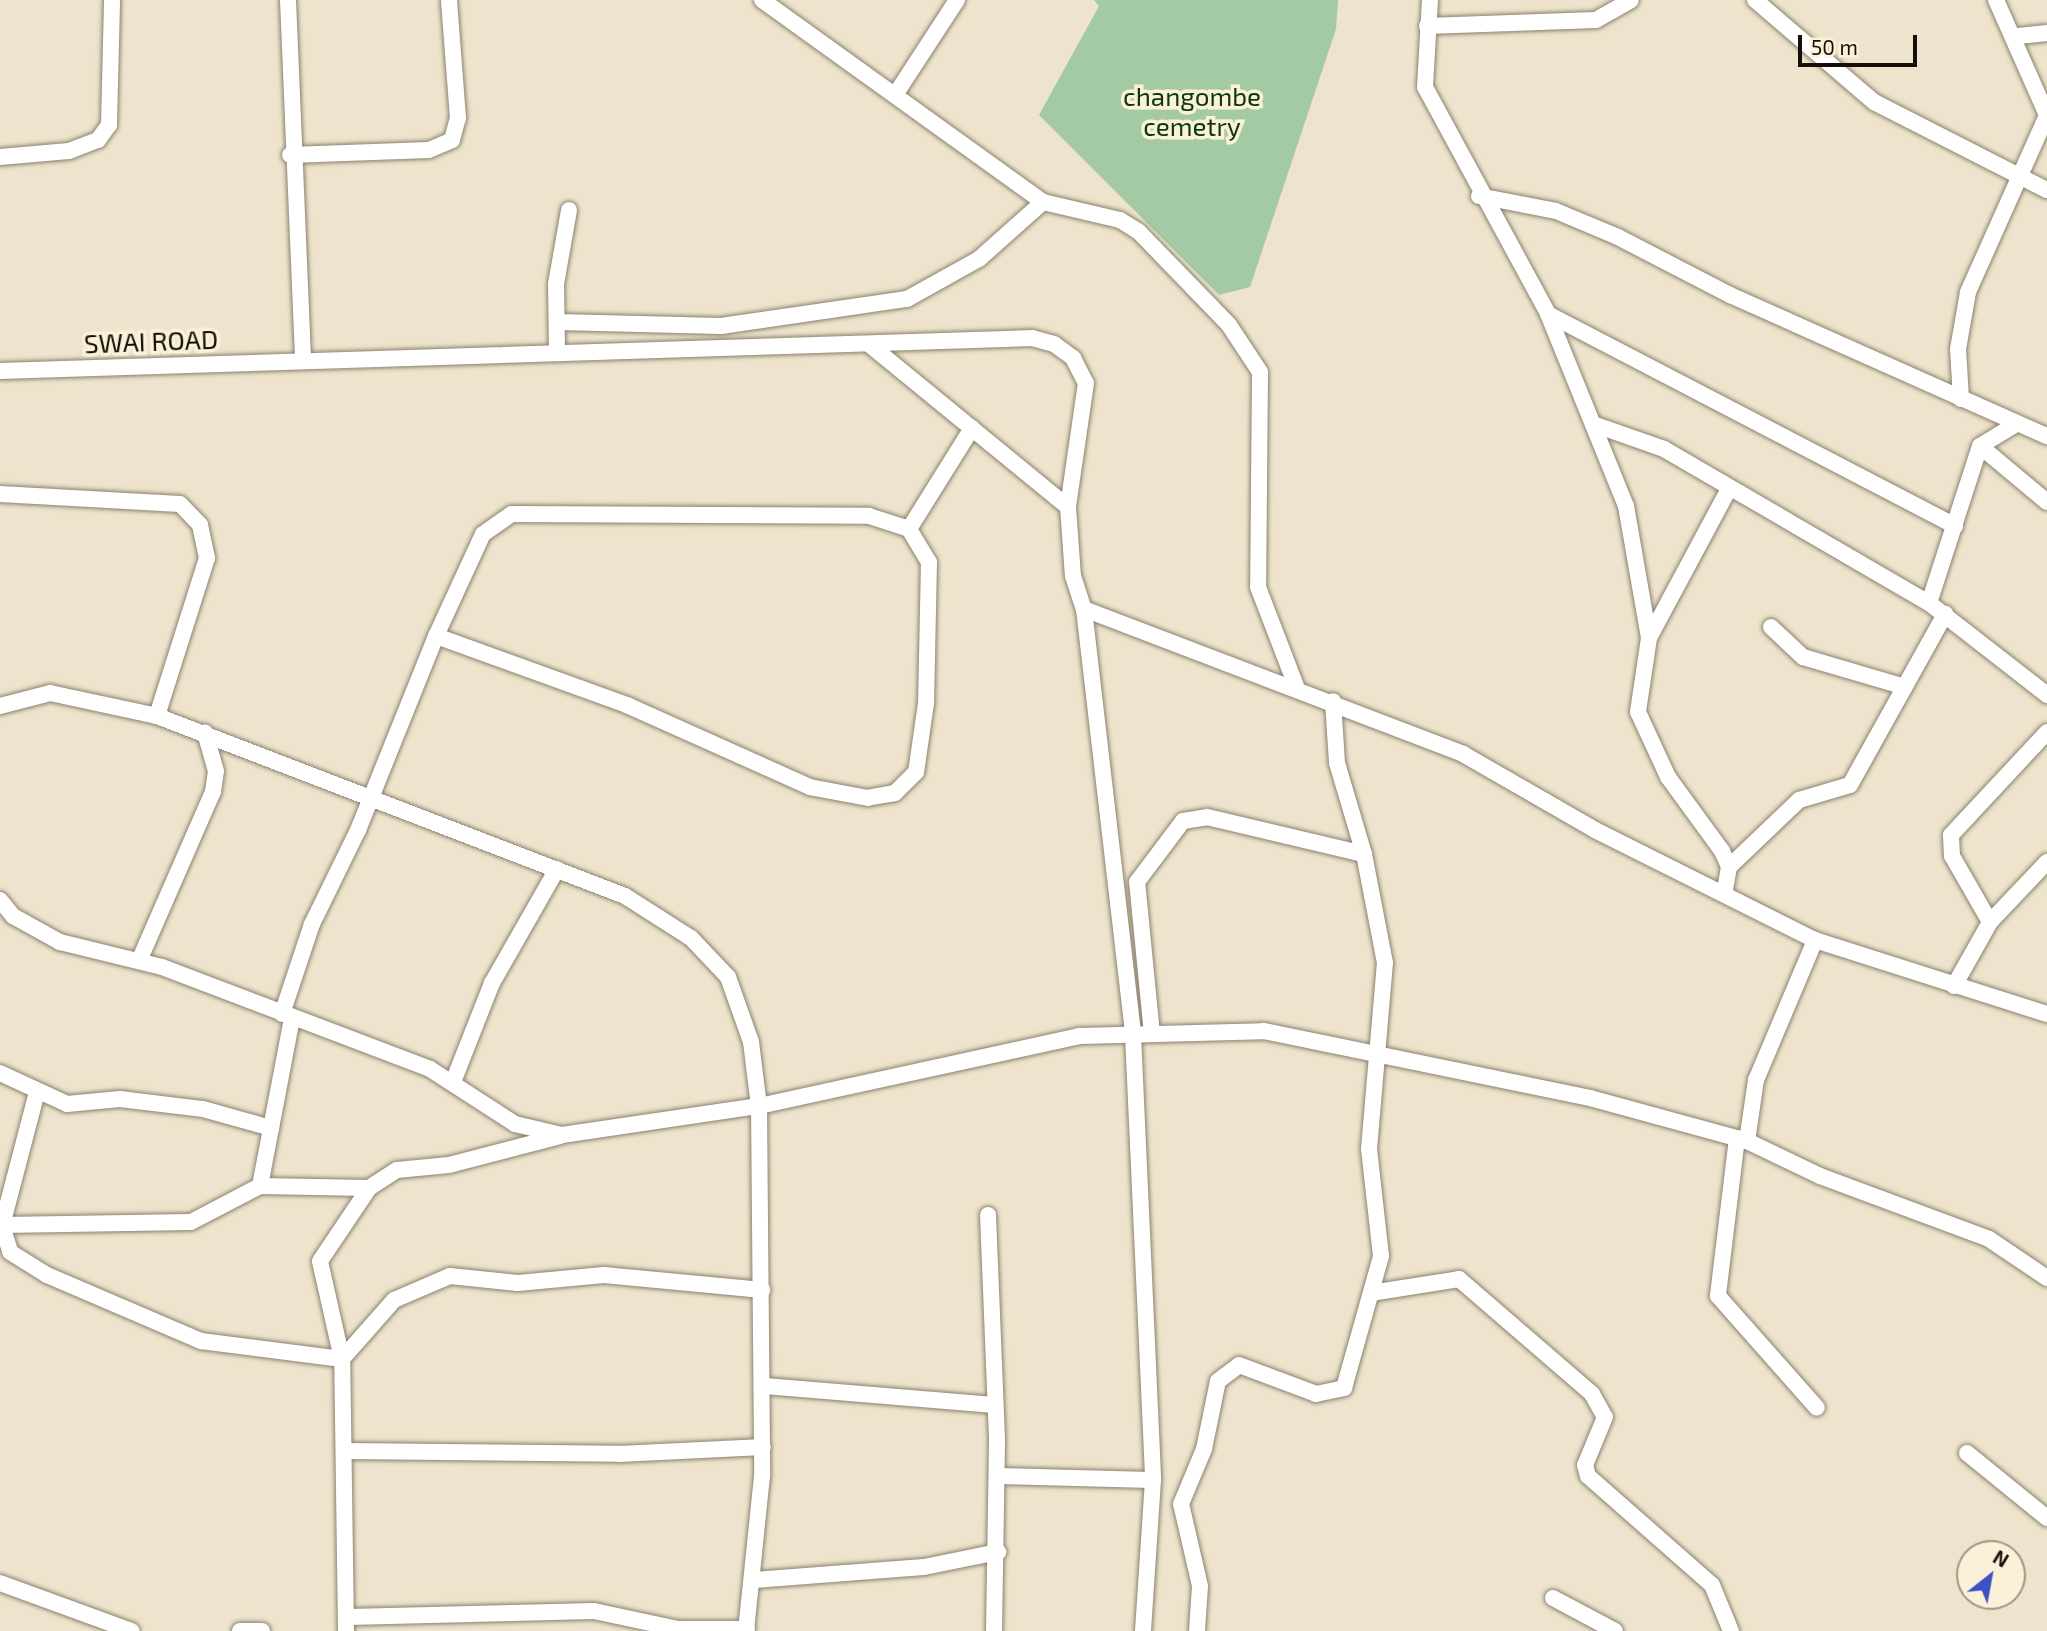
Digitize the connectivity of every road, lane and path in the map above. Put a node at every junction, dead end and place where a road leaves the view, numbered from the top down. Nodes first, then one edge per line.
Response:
1 (112, 0) edge
2 (288, 0) edge
3 (449, 0) edge
4 (762, 0) edge
5 (957, 0) edge
6 (1430, 0) edge
7 (1631, 0) edge
8 (1755, 0) edge
9 (1996, 0) edge
10 (1427, 26) junction
11 (2047, 33) edge
12 (2018, 37) junction
13 (897, 92) junction
14 (2047, 115) edge
15 (290, 155) junction
16 (0, 157) edge
17 (2020, 180) junction
18 (2047, 190) edge
19 (1479, 196) junction
20 (1043, 202) junction
21 (569, 210) dead end
22 (1548, 314) junction
23 (556, 322) junction
24 (870, 345) junction
25 (557, 352) junction
26 (303, 359) junction
27 (0, 371) edge
28 (1961, 399) junction
29 (1593, 424) junction
30 (2016, 424) junction
31 (972, 428) junction
32 (2047, 436) edge
33 (1980, 446) junction
34 (1729, 489) junction
35 (0, 494) edge
36 (2047, 502) edge
37 (1068, 507) junction
38 (1955, 526) junction
39 (909, 529) junction
40 (1929, 603) junction
41 (1084, 609) junction
42 (1945, 614) junction
43 (1771, 627) dead end
44 (436, 636) junction
45 (1649, 638) junction
46 (1296, 686) junction
47 (1905, 687) junction
48 (2047, 695) edge
49 (1333, 701) junction
50 (0, 706) edge
51 (157, 716) junction
52 (2047, 732) edge
53 (205, 733) junction
54 (370, 793) junction
55 (1364, 854) junction
56 (2046, 865) edge
57 (1729, 867) junction
58 (557, 869) junction
59 (1724, 894) junction
60 (0, 900) edge
61 (1990, 922) junction
62 (1815, 940) junction
63 (139, 961) junction
64 (1954, 986) junction
65 (2047, 1014) edge
66 (287, 1016) junction
67 (1152, 1034) junction
68 (1133, 1035) junction
69 (1373, 1050) junction
70 (0, 1073) edge
71 (453, 1082) junction
72 (37, 1092) junction
73 (759, 1106) junction
74 (271, 1128) junction
75 (562, 1135) junction
76 (1742, 1139) junction
77 (260, 1186) junction
78 (369, 1188) junction
79 (988, 1215) dead end
80 (2, 1225) junction
81 (2047, 1278) edge
82 (762, 1290) junction
83 (1371, 1293) junction
84 (342, 1359) junction
85 (764, 1386) junction
86 (995, 1405) junction
87 (1817, 1408) dead end
88 (763, 1447) junction
89 (345, 1451) junction
90 (1967, 1453) dead end
91 (997, 1476) junction
92 (1153, 1480) junction
93 (2047, 1518) edge
94 (998, 1552) junction
95 (754, 1580) junction
96 (0, 1583) edge
97 (1553, 1598) dead end
98 (347, 1624) edge
99 (747, 1630) edge
100 (131, 1631) edge
101 (240, 1631) edge
102 (262, 1631) edge
103 (995, 1631) edge
104 (1143, 1631) edge
105 (1197, 1631) edge
106 (1615, 1631) edge
107 (1731, 1631) edge

1 - 16 street
2 - 15 street
3 - 15 street
4 - 13 street
5 - 13 street
6 - 10 street
7 - 10 street
8 - 17 street
9 - 12 street
10 - 19 street
11 - 12 street
12 - 14 street
13 - 20 street
14 - 17 street
15 - 26 street
17 - 18 street
17 - 28 street
19 - 22 street
19 - 28 street
20 - 23 street
20 - 46 street
21 - 23 street
22 - 29 street
22 - 38 street
23 - 25 street
24 - 25 street, SWAI ROAD
24 - 31 street
24 - 37 street, SWAI ROAD
25 - 26 street, SWAI ROAD
26 - 27 street, SWAI ROAD
28 - 30 street
29 - 34 street
29 - 45 street
30 - 32 street
30 - 33 street
31 - 37 street
31 - 39 street
33 - 36 street
33 - 38 street
34 - 40 street
34 - 45 street
35 - 51 street
37 - 41 street, SWAI ROAD
38 - 40 street
39 - 44 street
39 - 44 street
40 - 42 street
41 - 46 street
41 - 68 street, SWAI ROAD
42 - 47 street
42 - 48 street
43 - 47 street
44 - 54 street
45 - 57 street
46 - 49 street
47 - 57 street
49 - 55 street
49 - 59 street
50 - 51 street
51 - 53 street
52 - 61 street
53 - 54 street
53 - 63 street
54 - 58 street
54 - 66 street
55 - 67 street
55 - 69 street
56 - 61 street
57 - 59 street
58 - 71 street
58 - 73 street
59 - 62 street
60 - 63 street
61 - 64 street
62 - 64 street
62 - 76 street
63 - 66 street
64 - 65 street
66 - 71 street
66 - 74 street
67 - 68 street
67 - 69 street
68 - 73 street
68 - 92 street, SWAI ROAD
69 - 76 street
69 - 83 street
70 - 72 street
71 - 75 street
72 - 74 street
72 - 80 street
73 - 75 street
73 - 82 street
74 - 77 street
75 - 78 street
76 - 81 street
76 - 87 street
77 - 78 street
77 - 80 street
78 - 84 street
79 - 86 street
80 - 84 street
82 - 84 street
82 - 85 street
83 - 105 street
83 - 107 street
84 - 89 street
85 - 86 street
85 - 88 street
86 - 91 street
88 - 89 street
88 - 95 street
89 - 98 street
90 - 93 street
91 - 92 street
91 - 94 street
92 - 104 street, SWAI ROAD
94 - 95 street
94 - 103 street
95 - 99 street
96 - 100 street
97 - 106 street
98 - 99 street
101 - 102 street

